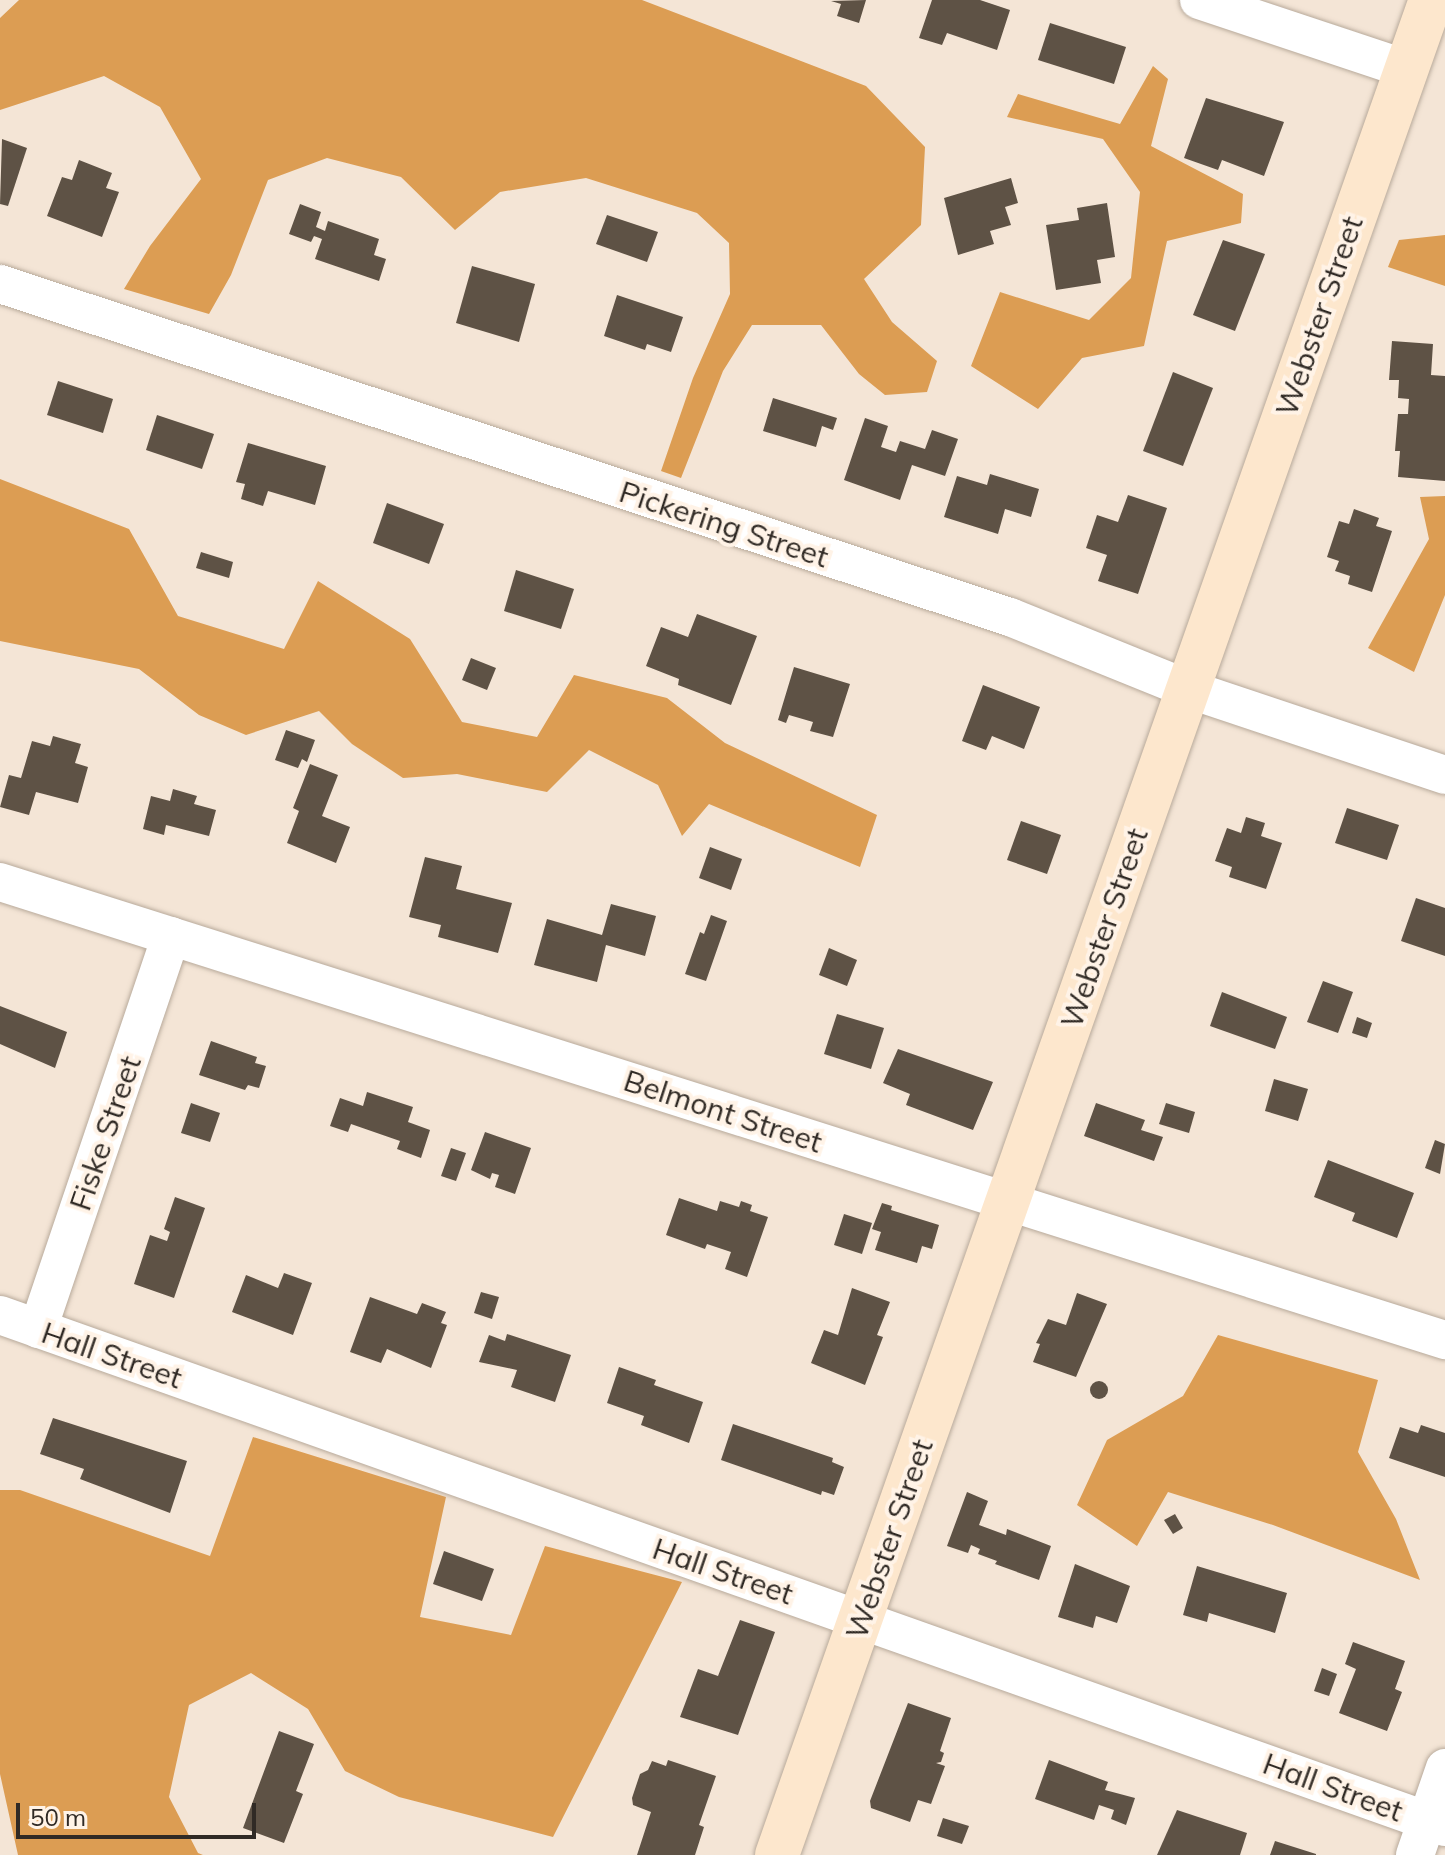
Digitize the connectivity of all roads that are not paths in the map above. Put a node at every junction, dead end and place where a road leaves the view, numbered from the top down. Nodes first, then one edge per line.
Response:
1 (1199, 0) edge
2 (1431, 0) edge
3 (1407, 69) junction
4 (0, 284) edge
5 (1188, 689) junction
6 (1445, 775) edge
7 (0, 882) edge
8 (171, 936) junction
9 (1007, 1202) junction
10 (0, 1315) edge
11 (38, 1329) junction
12 (1445, 1340) edge
13 (860, 1620) junction
14 (1445, 1768) edge
15 (1429, 1834) edge
16 (777, 1855) edge

1 - 3 street
2 - 3 street, Webster Street
3 - 5 street, Webster Street
4 - 5 street, Pickering Street
5 - 6 street, Pickering Street
5 - 9 street, Webster Street
7 - 8 street, Belmont Street
8 - 9 street, Belmont Street
8 - 11 street, Fiske Street
9 - 12 street, Belmont Street
9 - 13 street, Webster Street
10 - 11 street, Hall Street
11 - 13 street, Hall Street
13 - 15 street, Hall Street
13 - 16 street, Webster Street
14 - 15 street

